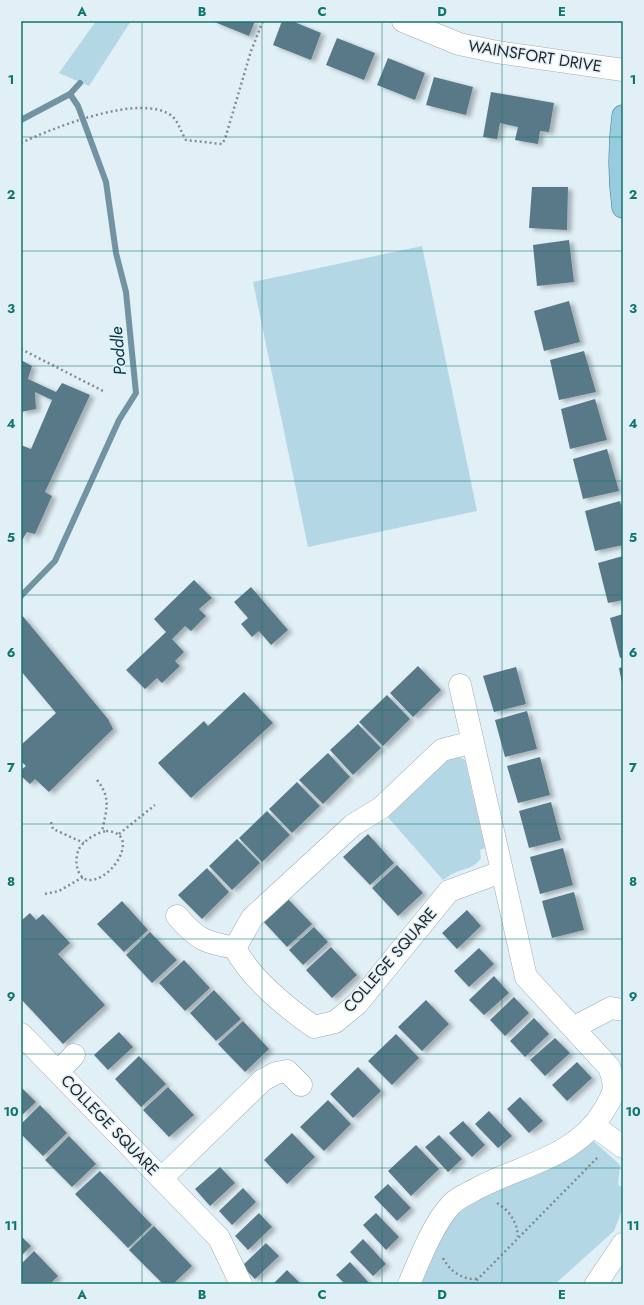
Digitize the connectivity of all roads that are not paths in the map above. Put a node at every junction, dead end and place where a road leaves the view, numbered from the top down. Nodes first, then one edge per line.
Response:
1 (403, 21) edge
2 (623, 70) edge
3 (623, 116) edge
4 (623, 207) edge
5 (460, 685) dead end
6 (473, 742) junction
7 (501, 872) junction
8 (177, 916) dead end
9 (235, 948) junction
10 (623, 1010) edge
11 (573, 1028) junction
12 (21, 1034) edge
13 (74, 1055) dead end
14 (58, 1072) junction
15 (301, 1085) dead end
16 (594, 1126) junction
17 (618, 1144) edge
18 (162, 1178) junction
19 (623, 1244) edge
20 (241, 1284) edge
21 (409, 1284) edge
22 (596, 1284) edge

1 - 2 street, WAINSFORT DRIVE
3 - 4 main road
5 - 6 street
6 - 7 street
6 - 9 street
7 - 9 street, COLLEGE SQUARE
7 - 11 street
8 - 9 street
10 - 11 street
11 - 16 street
12 - 14 street, COLLEGE SQUARE
13 - 14 street, COLLEGE SQUARE
14 - 18 street, COLLEGE SQUARE
15 - 18 street, COLLEGE SQUARE
16 - 17 street
16 - 21 street
18 - 20 street, COLLEGE SQUARE
19 - 22 street

